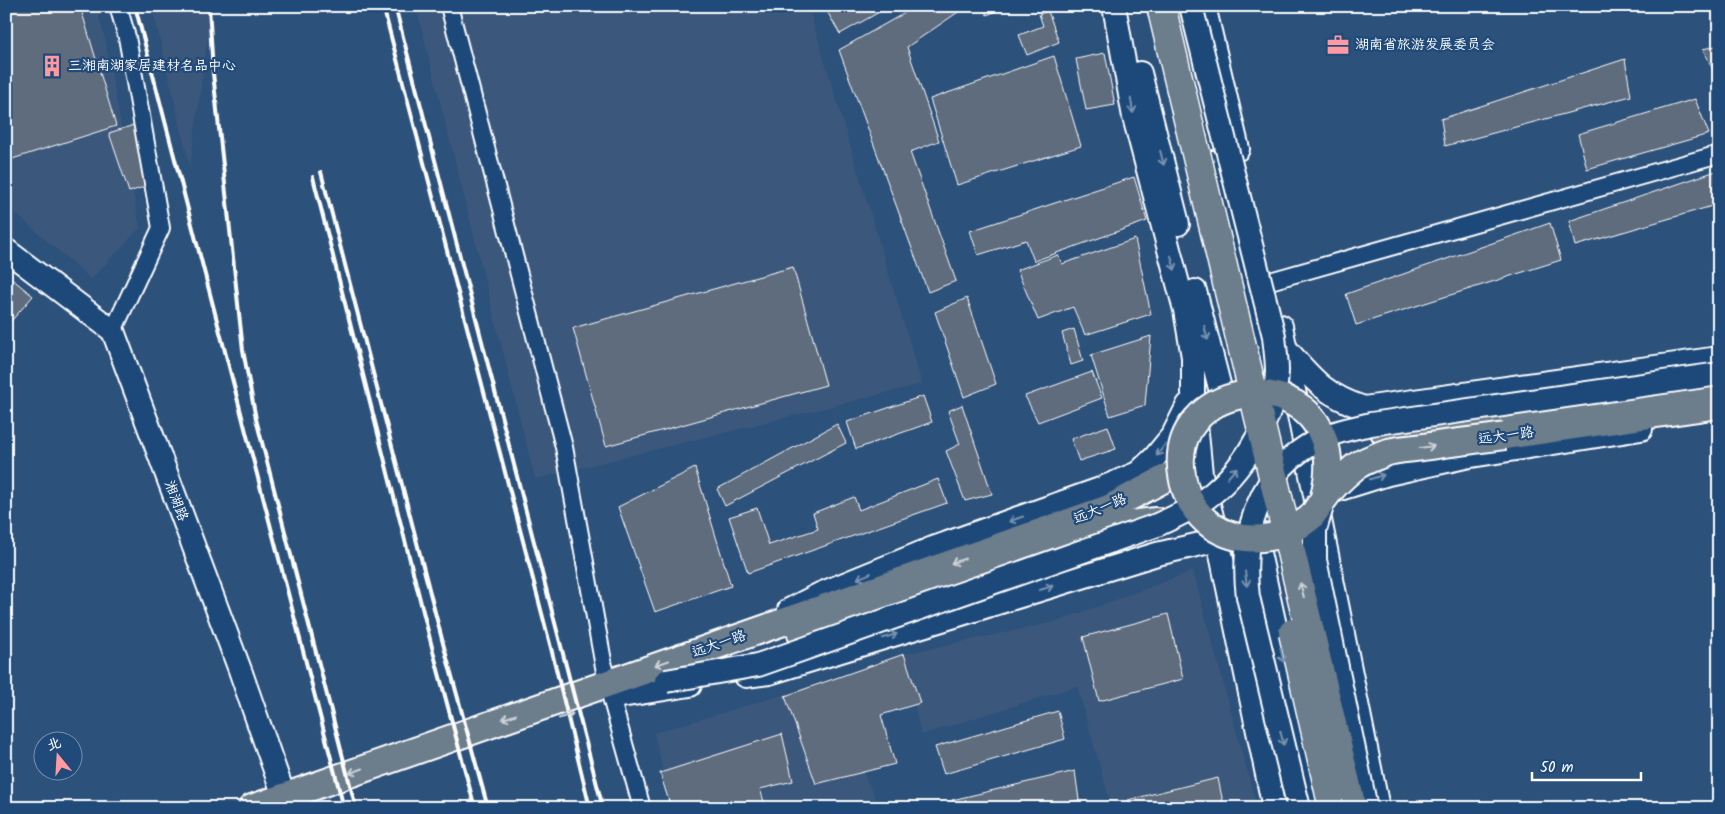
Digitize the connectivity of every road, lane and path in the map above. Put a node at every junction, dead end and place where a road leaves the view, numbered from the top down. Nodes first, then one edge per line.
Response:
1 (118, 6) edge
2 (449, 6) edge
3 (1161, 6) edge
4 (1174, 6) edge
5 (1204, 7) edge
6 (1126, 13) edge
7 (1719, 154) edge
8 (7, 253) edge
9 (1270, 281) junction
10 (113, 331) junction
11 (1286, 350) junction
12 (1719, 358) edge
13 (1719, 374) edge
14 (1719, 386) edge
15 (1193, 393) junction
16 (1269, 394) junction
17 (1223, 400) junction
18 (1719, 405) edge
19 (1719, 417) edge
20 (1314, 423) junction
21 (1503, 427) junction
22 (1181, 470) junction
23 (1319, 497) junction
24 (1199, 515) junction
25 (1256, 539) junction
26 (1218, 540) junction
27 (725, 642) junction
28 (666, 681) junction
29 (614, 693) junction
30 (295, 802) edge
31 (252, 808) edge
32 (642, 808) edge
33 (1274, 808) edge
34 (1299, 808) edge
35 (1315, 808) edge
36 (1333, 808) edge
37 (1352, 808) edge
38 (1366, 808) edge
39 (1378, 808) edge

1 - 10 street
2 - 29 street
37 -> 3 highway, bridge
4 - 16 main road
5 - 9 main road
28 -> 5 main road, bridge
6 -> 15 main road
6 -> 17 main road
6 - 36 highway, bridge
7 - 9 street
8 - 10 main road
9 - 11 main road
10 - 30 main road, 湘湖路
11 - 12 main road
11 - 23 main road
13 -> 34 main road, bridge
14 - 21 main road, 远大一路
15 - 26 main road
15 -> 27 main road
16 - 17 main road, bridge
16 - 20 main road, bridge
17 - 22 main road, bridge
18 - 21 main road, 远大一路
23 -> 19 main road
20 - 21 main road, 远大一路, bridge
20 - 23 main road, bridge
23 -> 21 main road, 远大一路, bridge
22 - 24 main road, bridge
22 -> 27 main road, 远大一路
23 - 25 main road, bridge
23 - 38 main road, 远大一路, bridge
23 - 39 main road
24 - 25 main road, bridge
24 - 28 main road, 远大一路, bridge
25 -> 35 main road
29 -> 26 main road
26 - 33 main road
27 -> 29 main road, 远大一路
28 - 29 main road, 远大一路
29 - 30 main road, 远大一路
29 - 32 street
30 - 31 main road, 远大一路

